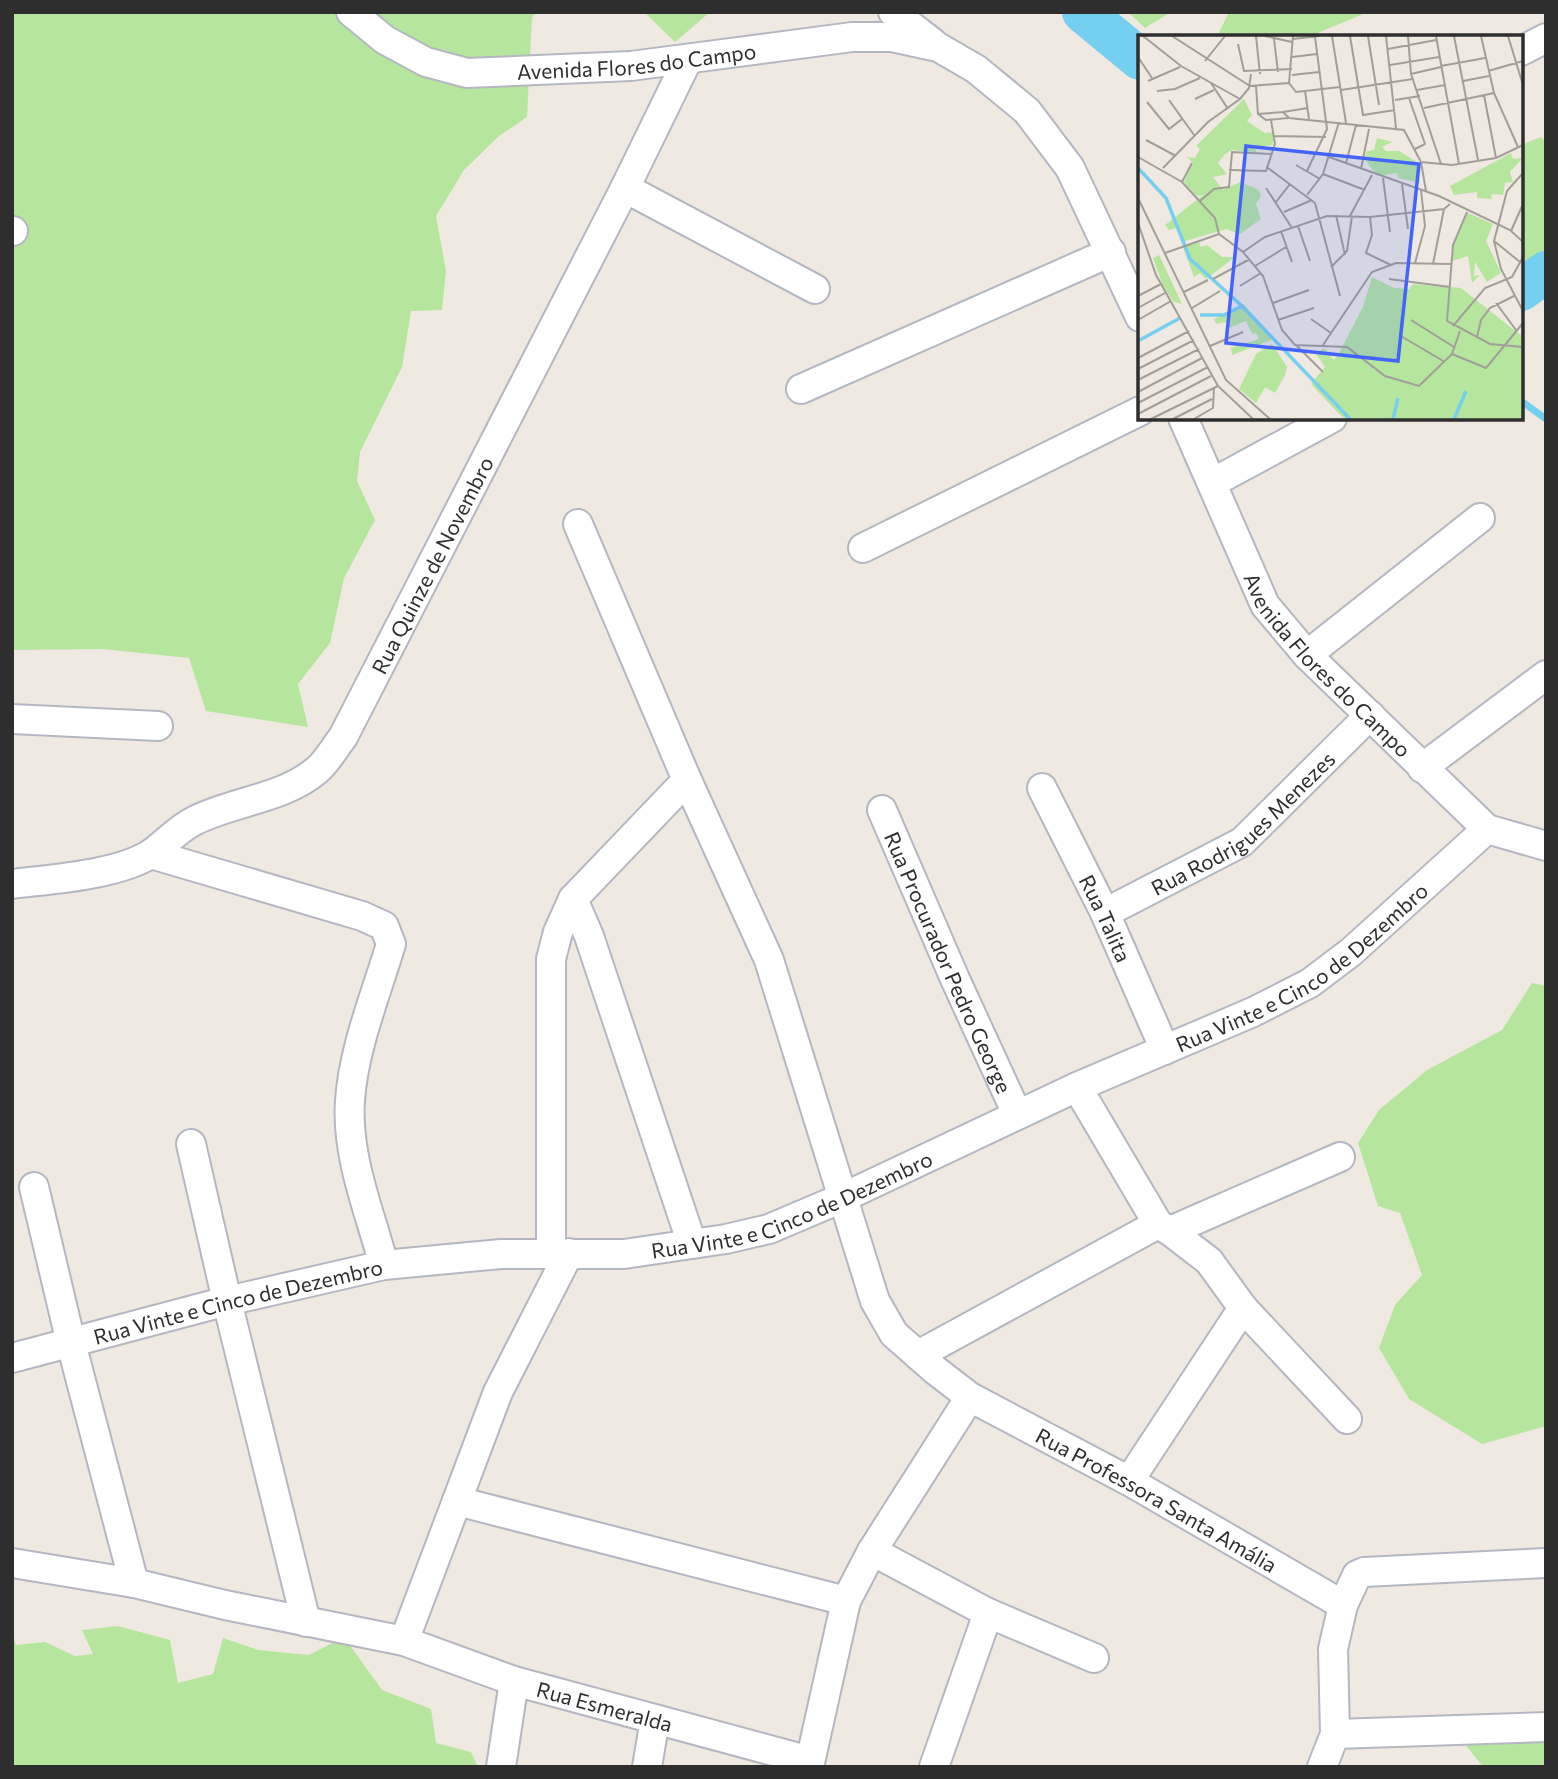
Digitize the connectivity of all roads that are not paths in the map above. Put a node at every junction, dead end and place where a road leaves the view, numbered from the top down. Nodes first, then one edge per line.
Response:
1 (351, 12) edge
2 (893, 12) edge
3 (1546, 38) edge
4 (938, 47) junction
5 (1523, 50) edge
6 (687, 61) junction
7 (625, 188) junction
8 (1111, 252) junction
9 (815, 289) dead end
10 (1138, 313) edge
11 (801, 389) dead end
12 (1138, 412) edge
13 (1184, 420) edge
14 (1328, 420) edge
15 (1212, 483) junction
16 (1480, 519) dead end
17 (578, 524) dead end
18 (863, 548) dead end
19 (1307, 655) junction
20 (1546, 675) edge
21 (1370, 715) junction
22 (12, 719) edge
23 (158, 726) dead end
24 (1422, 768) junction
25 (687, 780) junction
26 (1042, 788) dead end
27 (882, 810) dead end
28 (1487, 828) junction
29 (1546, 846) edge
30 (150, 854) junction
31 (12, 884) edge
32 (573, 899) junction
33 (1105, 913) junction
34 (1166, 1050) junction
35 (1077, 1087) junction
36 (1017, 1114) junction
37 (191, 1144) dead end
38 (1340, 1157) dead end
39 (34, 1187) dead end
40 (842, 1198) junction
41 (1164, 1228) junction
42 (692, 1244) junction
43 (560, 1253) junction
44 (384, 1265) junction
45 (227, 1301) junction
46 (1243, 1308) junction
47 (71, 1343) junction
48 (918, 1355) junction
49 (12, 1358) edge
50 (970, 1397) junction
51 (1347, 1419) dead end
52 (1129, 1481) junction
53 (457, 1501) junction
54 (872, 1551) junction
55 (12, 1563) edge
56 (1546, 1563) edge
57 (134, 1583) junction
58 (846, 1601) junction
59 (1343, 1605) junction
60 (988, 1613) junction
61 (306, 1622) junction
62 (404, 1641) junction
63 (1094, 1658) dead end
64 (514, 1681) junction
65 (655, 1719) junction
66 (1546, 1727) edge
67 (1335, 1734) junction
68 (809, 1764) edge
69 (501, 1767) edge
70 (647, 1767) edge
71 (934, 1767) edge
72 (1322, 1767) edge

1 - 6 street, Avenida Flores do Campo
2 - 4 street, Avenida Flores do Campo
3 - 5 street
4 - 6 street, Avenida Flores do Campo
4 - 8 street, Avenida Flores do Campo
6 - 7 street, Rua Quinze de Novembro
7 - 9 street
7 - 30 street, Rua Quinze de Novembro
8 - 10 street, Avenida Flores do Campo
8 - 11 street
12 - 18 street
13 - 15 street, Avenida Flores do Campo
14 - 15 street
15 - 19 street, Avenida Flores do Campo
16 - 19 street
17 - 25 street, Rua Professora Santa Amália
19 - 21 street, Avenida Flores do Campo
20 - 24 street
21 - 24 street, Avenida Flores do Campo
21 - 33 street, Rua Rodrigues Menezes
22 - 23 street
24 - 28 street, Avenida Flores do Campo
25 - 32 street
25 - 40 street, Rua Professora Santa Amália
26 - 33 street, Rua Talita
27 - 36 street, Rua Procurador Pedro George
28 - 29 street, Avenida Flores do Campo
28 - 34 street, Rua Vinte e Cinco de Dezembro
30 - 31 street, Rua Quinze de Novembro
30 - 44 street
32 - 42 street
32 - 43 street
33 - 34 street, Rua Talita
34 - 35 street, Rua Vinte e Cinco de Dezembro
35 - 36 street, Rua Vinte e Cinco de Dezembro
35 - 41 street
36 - 40 street, Rua Vinte e Cinco de Dezembro
37 - 45 street
38 - 41 street
39 - 47 street
40 - 42 street, Rua Vinte e Cinco de Dezembro
40 - 48 street, Rua Professora Santa Amália
41 - 46 street
41 - 48 street
42 - 43 street, Rua Vinte e Cinco de Dezembro
43 - 44 street, Rua Vinte e Cinco de Dezembro
43 - 53 street
44 - 45 street, Rua Vinte e Cinco de Dezembro
45 - 47 street, Rua Vinte e Cinco de Dezembro
45 - 61 street
46 - 51 street
46 - 52 street
47 - 49 street, Rua Vinte e Cinco de Dezembro
47 - 57 street
48 - 50 street, Rua Professora Santa Amália
50 - 52 street, Rua Professora Santa Amália
50 - 54 street
52 - 59 street, Rua Professora Santa Amália
53 - 58 street
53 - 62 street
54 - 58 street
54 - 60 street
55 - 57 street, Rua Esmeralda
56 - 59 street
57 - 61 street, Rua Esmeralda
58 - 68 street
59 - 67 street
60 - 63 street
60 - 71 street
61 - 62 street, Rua Esmeralda
62 - 64 street, Rua Esmeralda
64 - 65 street, Rua Esmeralda
64 - 69 street
65 - 68 street, Rua Esmeralda
65 - 70 street
66 - 67 street
67 - 72 street

